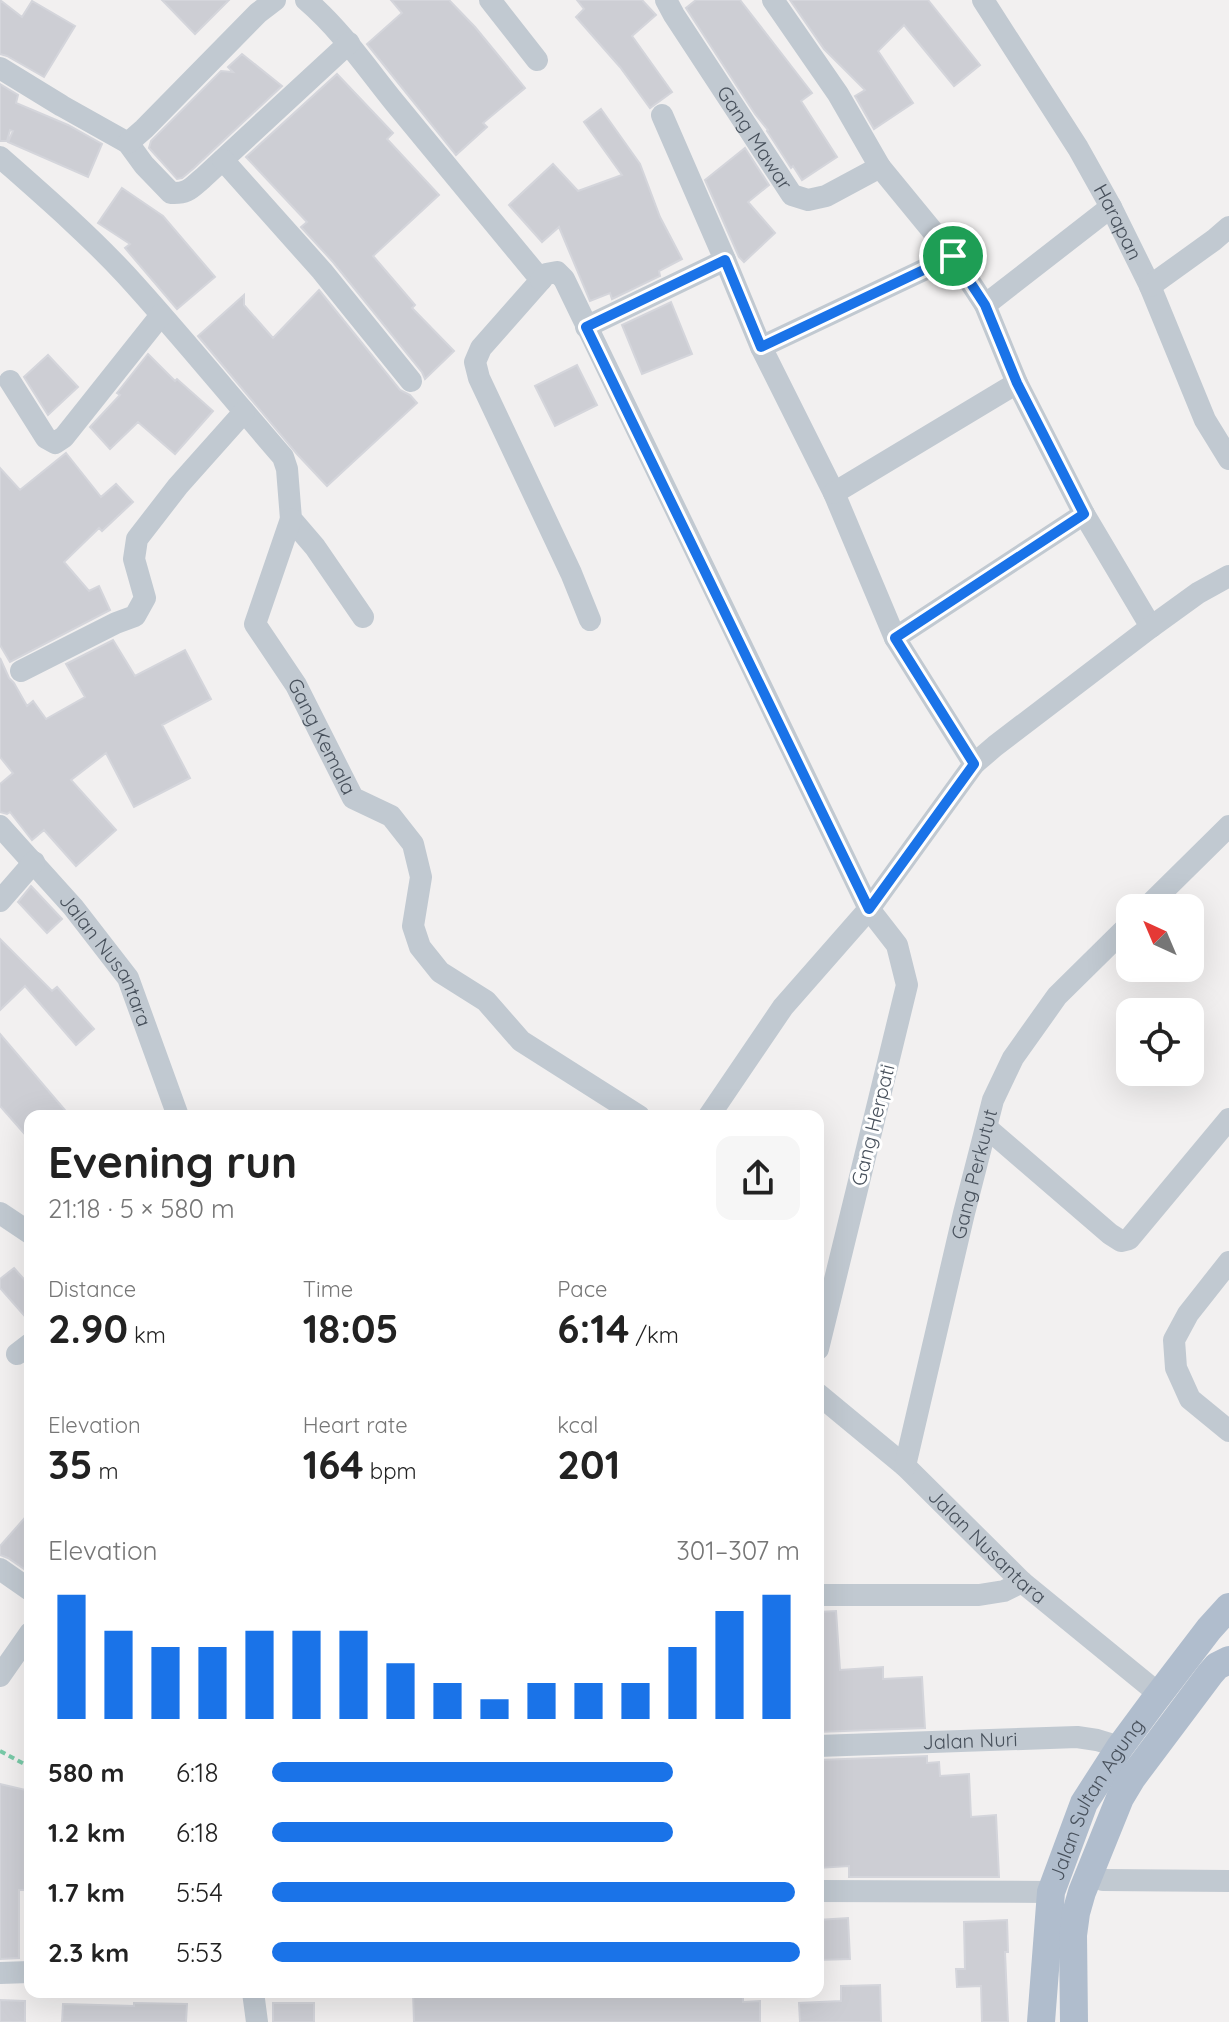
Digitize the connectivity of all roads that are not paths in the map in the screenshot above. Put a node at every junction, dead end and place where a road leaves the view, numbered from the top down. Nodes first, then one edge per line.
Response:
1 (275, 0) edge
2 (490, 0) edge
3 (666, 0) edge
4 (773, 0) edge
5 (983, 0) edge
6 (318, 4) edge
7 (349, 43) junction
8 (537, 60) dead end
9 (0, 68) edge
10 (662, 115) dead end
11 (128, 143) junction
12 (0, 157) edge
13 (223, 160) junction
14 (880, 167) junction
15 (1111, 207) junction
16 (1229, 227) edge
17 (953, 256) junction
18 (725, 260) junction
19 (541, 280) junction
20 (1150, 286) junction
21 (985, 305) junction
22 (161, 315) junction
23 (586, 327) junction
24 (761, 347) junction
25 (10, 381) dead end
26 (411, 381) dead end
27 (1017, 383) junction
28 (244, 412) junction
29 (1229, 459) edge
30 (834, 493) junction
31 (1084, 514) junction
32 (291, 519) junction
33 (1229, 576) edge
34 (363, 617) dead end
35 (590, 620) dead end
36 (1151, 627) junction
37 (895, 638) junction
38 (21, 671) dead end
39 (974, 764) junction
40 (0, 826) edge
41 (1229, 826) edge
42 (34, 862) junction
43 (1160, 894) edge
44 (0, 901) edge
45 (869, 909) junction
46 (1116, 938) edge
47 (176, 1110) edge
48 (630, 1110) edge
49 (713, 1110) edge
50 (1229, 1119) edge
51 (987, 1128) junction
52 (0, 1213) edge
53 (24, 1229) edge
54 (1229, 1262) edge
55 (824, 1324) edge
56 (824, 1399) edge
57 (1229, 1431) edge
58 (905, 1466) junction
59 (0, 1569) edge
60 (1022, 1582) junction
61 (24, 1586) edge
62 (824, 1595) edge
63 (1229, 1607) edge
64 (24, 1642) edge
65 (1229, 1660) edge
66 (1229, 1667) edge
67 (0, 1676) edge
68 (1177, 1693) junction
69 (824, 1746) edge
70 (1120, 1747) junction
71 (1103, 1880) junction
72 (1229, 1881) edge
73 (824, 1891) edge
74 (1051, 1892) junction
75 (24, 1972) edge
76 (0, 1973) edge
77 (254, 1998) edge
78 (257, 2022) edge
79 (1041, 2022) edge
80 (1058, 2022) edge
81 (1074, 2022) edge
82 (1084, 2022) edge

1 - 11 street
2 - 8 street
3 - 14 street, Gang Mawar
4 - 14 street
5 - 15 street, Harapan
6 - 7 street
7 - 13 street
7 - 19 street
9 - 11 street
10 - 18 street
11 - 13 street
12 - 22 street
13 - 26 street
14 - 17 street
15 - 20 street, Harapan
15 - 21 street
16 - 20 street
17 - 21 street
17 - 24 street
18 - 23 street
18 - 24 street
19 - 23 street, Gang Herpati
19 - 35 street
20 - 29 street, Harapan
21 - 27 street
22 - 25 street
22 - 28 street
23 - 45 street, Gang Herpati
24 - 30 street
27 - 30 street
27 - 31 street
28 - 32 street
28 - 38 street
30 - 37 street
31 - 36 street
31 - 37 street
32 - 34 street
32 - 48 street, Gang Kemala
33 - 36 street
36 - 39 street
37 - 39 street
39 - 45 street
40 - 42 street, Jalan Nusantara
41 - 43 street
42 - 44 street
42 - 47 street, Jalan Nusantara
45 - 49 street
45 - 55 street, Gang Herpati
46 - 51 street, Gang Perkutut
50 - 51 street
51 - 58 street, Gang Perkutut
52 - 53 street
54 - 57 street
56 - 58 street, Jalan Nusantara
58 - 60 street, Jalan Nusantara
59 - 61 street
60 - 62 street
60 - 68 street, Jalan Nusantara
63 - 68 main road, Jalan Sultan Agung
64 - 67 street
65 - 68 main road
66 - 71 main road, Jalan Sultan Agung
68 - 70 main road, Jalan Sultan Agung
68 - 80 main road
68 - 81 main road
69 - 70 street, Jalan Nuri
70 - 74 main road, Jalan Sultan Agung
71 - 72 street
71 - 82 main road, Jalan Sultan Agung
73 - 74 street
74 - 79 main road, Jalan Sultan Agung
75 - 76 street
77 - 78 street

